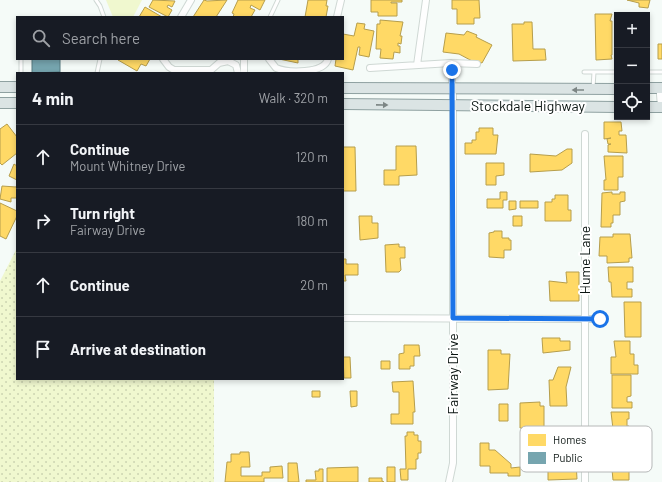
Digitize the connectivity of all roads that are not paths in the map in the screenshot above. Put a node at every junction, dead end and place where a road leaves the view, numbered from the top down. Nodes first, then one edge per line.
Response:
1 (96, 0) edge
2 (191, 0) edge
3 (278, 0) edge
4 (341, 0) edge
5 (426, 0) edge
6 (104, 16) edge
7 (182, 16) edge
8 (270, 16) edge
9 (337, 16) edge
10 (22, 60) edge
11 (100, 60) edge
12 (164, 60) edge
13 (223, 60) edge
14 (244, 60) edge
15 (270, 60) edge
16 (328, 60) edge
17 (451, 63) junction
18 (477, 64) dead end
19 (417, 65) junction
20 (370, 68) dead end
21 (21, 72) edge
22 (97, 72) edge
23 (238, 72) edge
24 (244, 72) edge
25 (317, 72) edge
26 (584, 72) dead end
27 (594, 72) junction
28 (614, 72) edge
29 (650, 72) edge
30 (662, 72) edge
31 (0, 87) edge
32 (16, 87) edge
33 (344, 88) edge
34 (650, 88) edge
35 (662, 88) edge
36 (614, 89) edge
37 (593, 90) junction
38 (453, 97) junction
39 (662, 101) edge
40 (0, 103) edge
41 (16, 103) edge
42 (344, 104) edge
43 (614, 107) edge
44 (650, 107) edge
45 (662, 108) edge
46 (585, 134) dead end
47 (344, 318) edge
48 (453, 318) junction
49 (585, 319) junction
50 (600, 319) dead end
51 (585, 426) edge
52 (449, 482) edge

1 - 6 lane
2 - 7 street
3 - 8 lane
4 - 9 street
5 - 19 street
10 - 21 lane
11 - 22 lane
12 - 13 street
13 - 23 street
14 - 24 street
15 - 25 street
16 - 25 street
17 - 18 street
17 - 19 street
17 - 38 street, Fairway Drive
19 - 20 street
26 - 27 lane
27 - 28 lane
27 - 37 lane
29 - 30 lane
31 - 32 main road
33 - 38 main road, Stockdale Highway
34 - 35 main road
35 - 39 street
36 - 37 main road, Stockdale Highway
37 -> 38 main road, Stockdale Highway
42 -> 38 main road, Stockdale Highway
38 - 43 main road, Stockdale Highway
38 - 48 street, Fairway Drive
40 - 41 main road
44 - 45 main road
46 - 49 street, Hume Lane
47 - 48 street
48 - 49 street
48 - 52 street, Fairway Drive
49 - 50 street
49 - 51 street, Hume Lane

